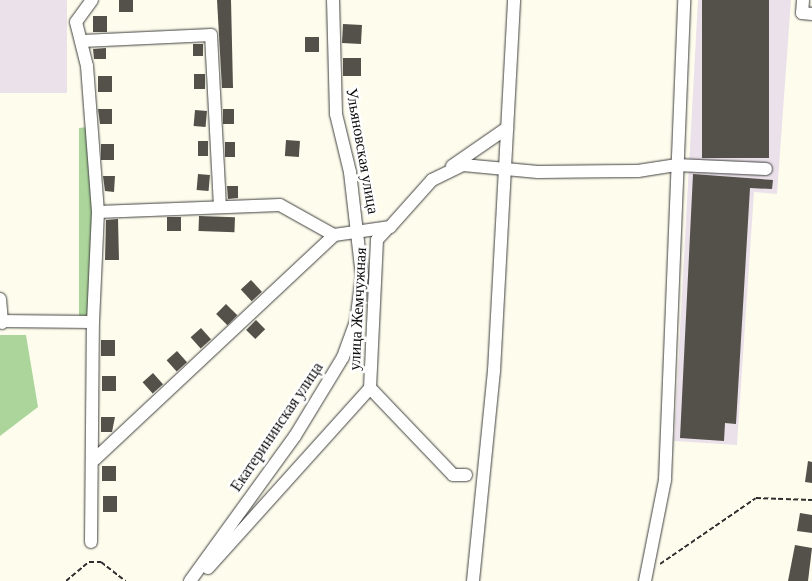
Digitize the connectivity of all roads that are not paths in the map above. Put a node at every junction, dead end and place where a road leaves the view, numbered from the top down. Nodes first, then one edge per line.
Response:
1 (92, 0) edge
2 (333, 0) edge
3 (514, 0) edge
4 (684, 0) edge
5 (803, 0) edge
6 (812, 14) edge
7 (83, 41) junction
8 (507, 128) junction
9 (676, 165) junction
10 (505, 168) junction
11 (766, 169) dead end
12 (432, 180) junction
13 (220, 207) junction
14 (98, 212) junction
15 (359, 232) junction
16 (334, 235) junction
17 (362, 276) joint
18 (0, 299) edge
19 (1, 322) edge
20 (93, 322) junction
21 (370, 388) junction
22 (95, 459) junction
23 (466, 475) dead end
24 (91, 542) dead end
25 (646, 577) edge
26 (190, 581) edge
27 (196, 581) edge
28 (473, 581) edge

1 - 7 street
2 - 15 street, Ульяновская улица
3 - 8 street
4 - 9 street
5 - 6 street
7 - 13 street
7 - 14 street
8 - 10 street
8 - 12 street, улица Жемчужная
9 - 10 street
9 - 11 street
9 - 25 street
10 - 12 street
10 - 28 street
12 - 15 street
12 - 21 street, улица Жемчужная
13 - 14 street
13 - 16 street
14 - 20 street
15 - 16 street
15 - 17 street, Ульяновская улица
16 - 22 street
17 - 26 street, Екатерининская улица
18 - 19 street
19 - 20 street
20 - 22 street
21 - 23 street, улица Жемчужная
21 - 27 street, Екатерининская улица
22 - 24 street

